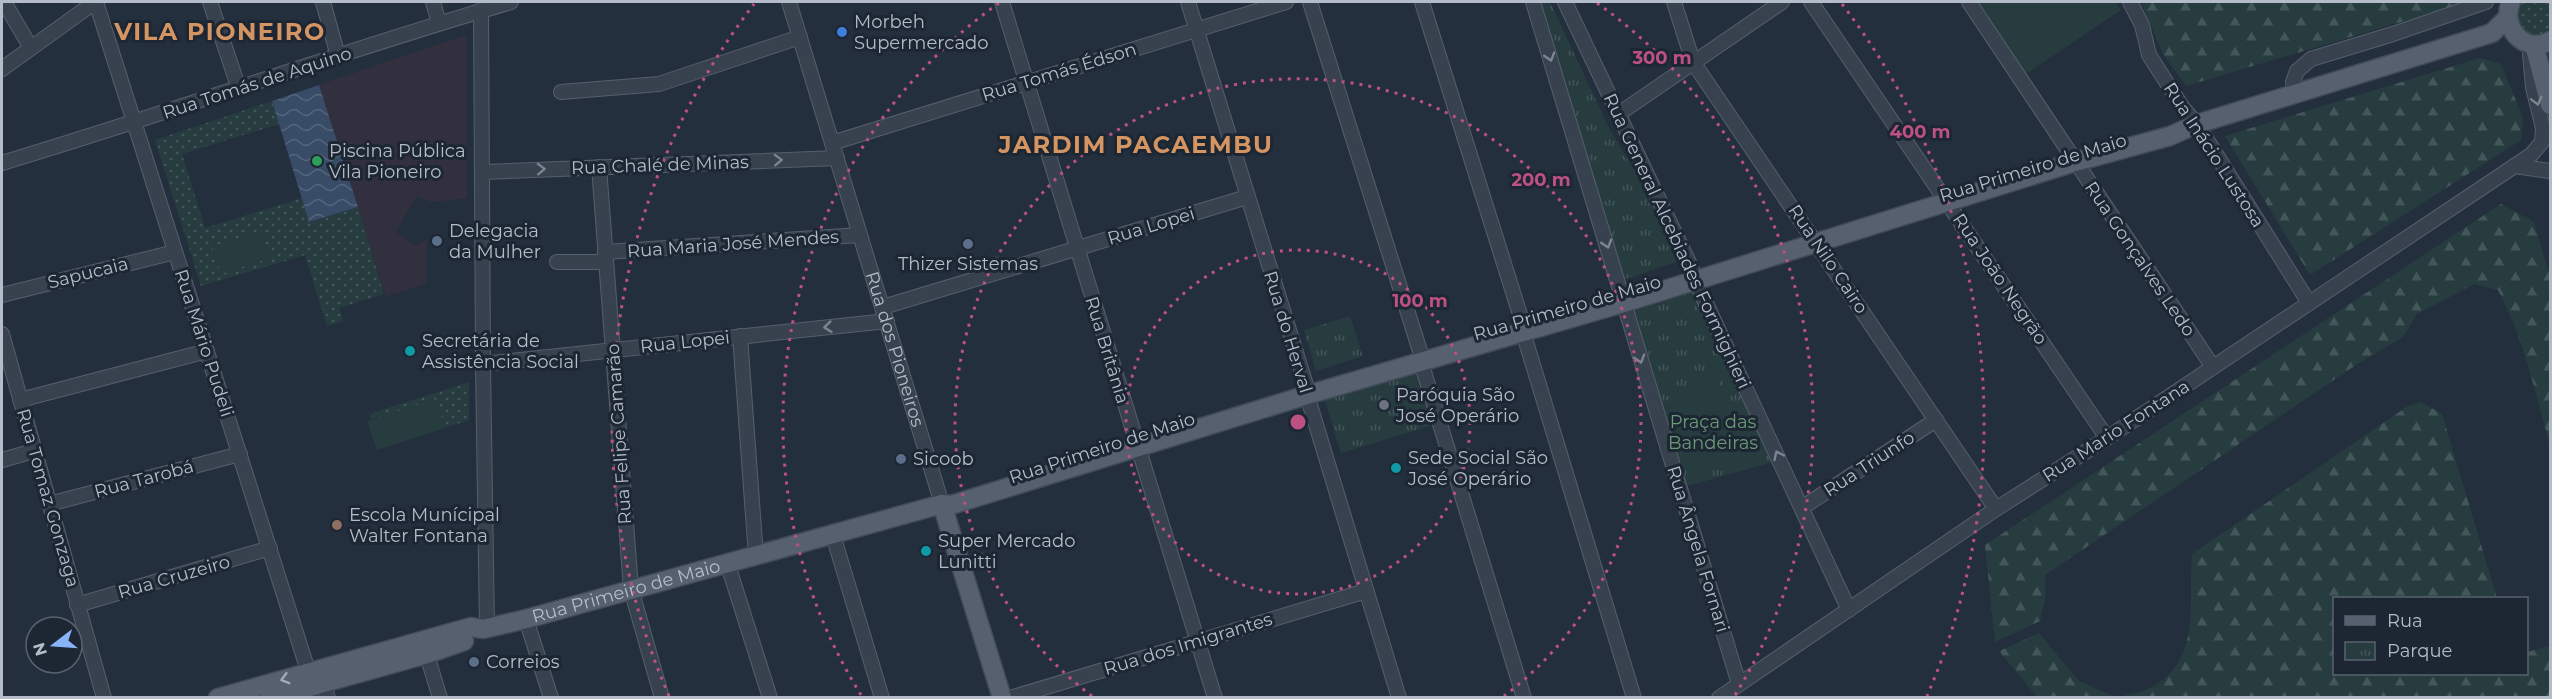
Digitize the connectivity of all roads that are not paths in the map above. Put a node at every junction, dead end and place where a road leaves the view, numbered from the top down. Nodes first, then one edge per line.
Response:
1 (4, 2) edge
2 (95, 2) edge
3 (210, 2) edge
4 (323, 2) edge
5 (433, 2) edge
6 (512, 2) edge
7 (789, 2) edge
8 (1002, 2) edge
9 (1188, 2) edge
10 (1286, 2) edge
11 (1310, 2) edge
12 (1422, 2) edge
13 (1533, 2) edge
14 (1565, 2) edge
15 (1674, 2) edge
16 (1782, 2) edge
17 (1811, 2) edge
18 (1969, 2) edge
19 (2130, 2) edge
20 (2486, 2) edge
21 (481, 10) junction
22 (2509, 10) edge
23 (439, 23) junction
24 (1196, 30) junction
25 (2492, 33) junction
26 (800, 38) junction
27 (2539, 45) edge
28 (31, 48) junction
29 (339, 56) junction
30 (1693, 62) junction
31 (2, 69) edge
32 (1026, 82) junction
33 (239, 89) junction
34 (561, 92) dead end
35 (2296, 94) junction
36 (2550, 105) edge
37 (1617, 115) junction
38 (134, 123) junction
39 (2196, 124) junction
40 (832, 143) junction
41 (837, 158) junction
42 (2074, 159) junction
43 (2, 164) edge
44 (2514, 166) junction
45 (599, 167) junction
46 (2550, 171) edge
47 (483, 172) junction
48 (1247, 197) junction
49 (1946, 199) junction
50 (860, 235) junction
51 (1814, 239) junction
52 (1076, 249) junction
53 (175, 252) junction
54 (605, 257) junction
55 (557, 262) dead end
56 (1694, 275) junction
57 (2, 295) edge
58 (1623, 297) junction
59 (2309, 303) junction
60 (884, 314) junction
61 (1522, 327) junction
62 (2, 334) edge
63 (740, 336) junction
64 (612, 350) junction
65 (207, 351) junction
66 (1420, 357) junction
67 (483, 364) junction
68 (2213, 367) junction
69 (1307, 390) junction
70 (20, 400) junction
71 (1936, 420) junction
72 (2107, 438) junction
73 (1136, 443) junction
74 (34, 451) junction
75 (240, 454) junction
76 (2, 460) edge
77 (49, 504) junction
78 (942, 504) junction
79 (1803, 507) junction
80 (1996, 509) junction
81 (833, 535) junction
82 (270, 548) junction
83 (756, 557) junction
84 (728, 565) junction
85 (630, 589) junction
86 (1366, 591) junction
87 (77, 605) junction
88 (1849, 610) junction
89 (526, 619) junction
90 (485, 629) junction
91 (1197, 640) junction
92 (425, 648) junction
93 (319, 681) edge
94 (1739, 684) junction
95 (220, 697) edge
96 (104, 698) edge
97 (270, 698) edge
98 (441, 698) edge
99 (551, 698) edge
100 (662, 698) edge
101 (770, 698) edge
102 (882, 698) edge
103 (1002, 698) edge
104 (1010, 698) edge
105 (1215, 698) edge
106 (1399, 698) edge
107 (1524, 698) edge
108 (1634, 698) edge
109 (1719, 698) edge

1 - 28 street
2 - 28 street
2 - 38 street, Rua Mário Pudeli
3 - 33 street
4 - 29 street
5 - 23 street
6 - 21 street, Rua Tomás de Aquino
7 - 26 street, Rua dos Pioneiros
8 - 32 street, Rua Britânia
9 - 24 street, Rua do Herval
10 - 24 street, Rua Tomás Édson
11 - 66 street
12 - 61 street
13 -> 58 street, Rua Ângela Fornari
14 - 37 street, Rua General Alcebiades Formighieri
15 - 30 street, Rua Nilo Cairo
16 - 30 street
17 - 49 street, Rua João Negrão
18 - 42 street, Rua Gonçalves Ledo
19 - 39 street, Rua Inácio Lustosa
20 - 35 street
21 - 23 street, Rua Tomás de Aquino
21 - 47 street
22 - 25 main road, Rua Primeiro de Maio
22 - 27 main road
23 - 29 street, Rua Tomás de Aquino
24 - 32 street, Rua Tomás Édson
24 - 48 street, Rua do Herval
25 - 27 main road
25 - 35 main road, Rua Primeiro de Maio
26 - 34 street
26 - 40 street, Rua dos Pioneiros
27 - 36 main road
27 -> 44 street, Rua Mario Fontana
28 - 31 street
29 - 33 street, Rua Tomás de Aquino
30 - 37 street
30 - 51 street, Rua Nilo Cairo
32 - 40 street, Rua Tomás Édson
32 - 52 street, Rua Britânia
33 - 38 street, Rua Tomás de Aquino
35 - 39 main road, Rua Primeiro de Maio
37 - 56 street, Rua General Alcebiades Formighieri
38 - 43 street, Rua Tomás de Aquino
38 - 53 street, Rua Mário Pudeli
39 - 42 main road, Rua Primeiro de Maio
39 - 59 street, Rua Inácio Lustosa
40 - 41 street, Rua dos Pioneiros
45 -> 41 street, Rua Chalé de Minas
41 - 50 street, Rua dos Pioneiros
42 - 49 main road, Rua Primeiro de Maio
42 - 68 street, Rua Gonçalves Ledo
44 - 46 street
44 - 59 street, Rua Mario Fontana
47 -> 45 street, Rua Chalé de Minas
45 - 54 street, Rua Felipe Camarão
47 - 67 street
48 - 52 street, Rua Lopei
48 - 69 street, Rua do Herval
49 - 51 main road, Rua Primeiro de Maio
49 - 72 street, Rua João Negrão
50 - 54 street, Rua Maria José Mendes
50 - 60 street, Rua dos Pioneiros
51 - 56 main road, Rua Primeiro de Maio
51 - 71 street, Rua Nilo Cairo
52 - 60 street, Rua Lopei
52 - 73 street, Rua Britânia
53 - 57 street, Sapucaia
53 - 65 street, Rua Mário Pudeli
54 - 55 street, Rua Maria José Mendes
54 - 64 street, Rua Felipe Camarão
56 - 58 main road, Rua Primeiro de Maio
79 -> 56 street, Rua General Alcebiades Formighieri
58 - 61 main road, Rua Primeiro de Maio
58 -> 94 street, Rua Ângela Fornari
59 - 68 street, Rua Mario Fontana
60 -> 63 street, Rua Lopei
60 - 78 street, Rua dos Pioneiros
61 - 66 main road, Rua Primeiro de Maio
61 - 108 street
62 - 70 street, Rua Tomaz Gonzaga
63 - 64 street, Rua Lopei
63 - 83 street
64 - 67 street, Rua Lopei
64 - 85 street, Rua Felipe Camarão
65 - 70 street
65 - 75 street, Rua Mário Pudeli
66 - 69 main road, Rua Primeiro de Maio
66 - 107 street
67 - 90 street
68 - 72 street, Rua Mario Fontana
69 - 73 main road, Rua Primeiro de Maio
69 - 86 street, Rua do Herval
70 - 74 street, Rua Tomaz Gonzaga
71 - 79 street, Rua Triunfo
71 - 80 street, Rua Nilo Cairo
72 - 80 street, Rua Mario Fontana
73 - 78 main road, Rua Primeiro de Maio
73 - 91 street, Rua Britânia
74 - 76 street
74 - 77 street, Rua Tomaz Gonzaga
75 - 77 street, Rua Tarobá
75 - 82 street, Rua Mário Pudeli
77 - 87 street, Rua Tomaz Gonzaga
78 - 81 main road, Rua Primeiro de Maio
78 - 103 main road, Rua dos Pioneiros
79 - 88 street, Rua General Alcebiades Formighieri
80 - 88 street, Rua Mario Fontana
81 - 83 main road, Rua Primeiro de Maio
81 - 102 street
82 - 87 street, Rua Cruzeiro
82 - 93 street, Rua Mário Pudeli
83 - 84 main road, Rua Primeiro de Maio
84 - 85 main road, Rua Primeiro de Maio
84 - 101 street
85 - 89 main road, Rua Primeiro de Maio
85 - 100 street, Rua Felipe Camarão
86 - 91 street, Rua dos Imigrantes
86 - 106 street, Rua do Herval
87 - 96 street, Rua Tomaz Gonzaga
88 - 94 street, Rua Mario Fontana
89 - 90 main road, Rua Primeiro de Maio
89 - 99 street
90 - 92 main road, Rua Primeiro de Maio
91 - 104 street, Rua dos Imigrantes
91 - 105 street, Rua Britânia
92 - 93 main road, Rua Primeiro de Maio
92 - 98 street
93 -> 95 main road, Rua Primeiro de Maio
93 - 97 main road, Rua Primeiro de Maio
94 - 109 street, Rua Mario Fontana

